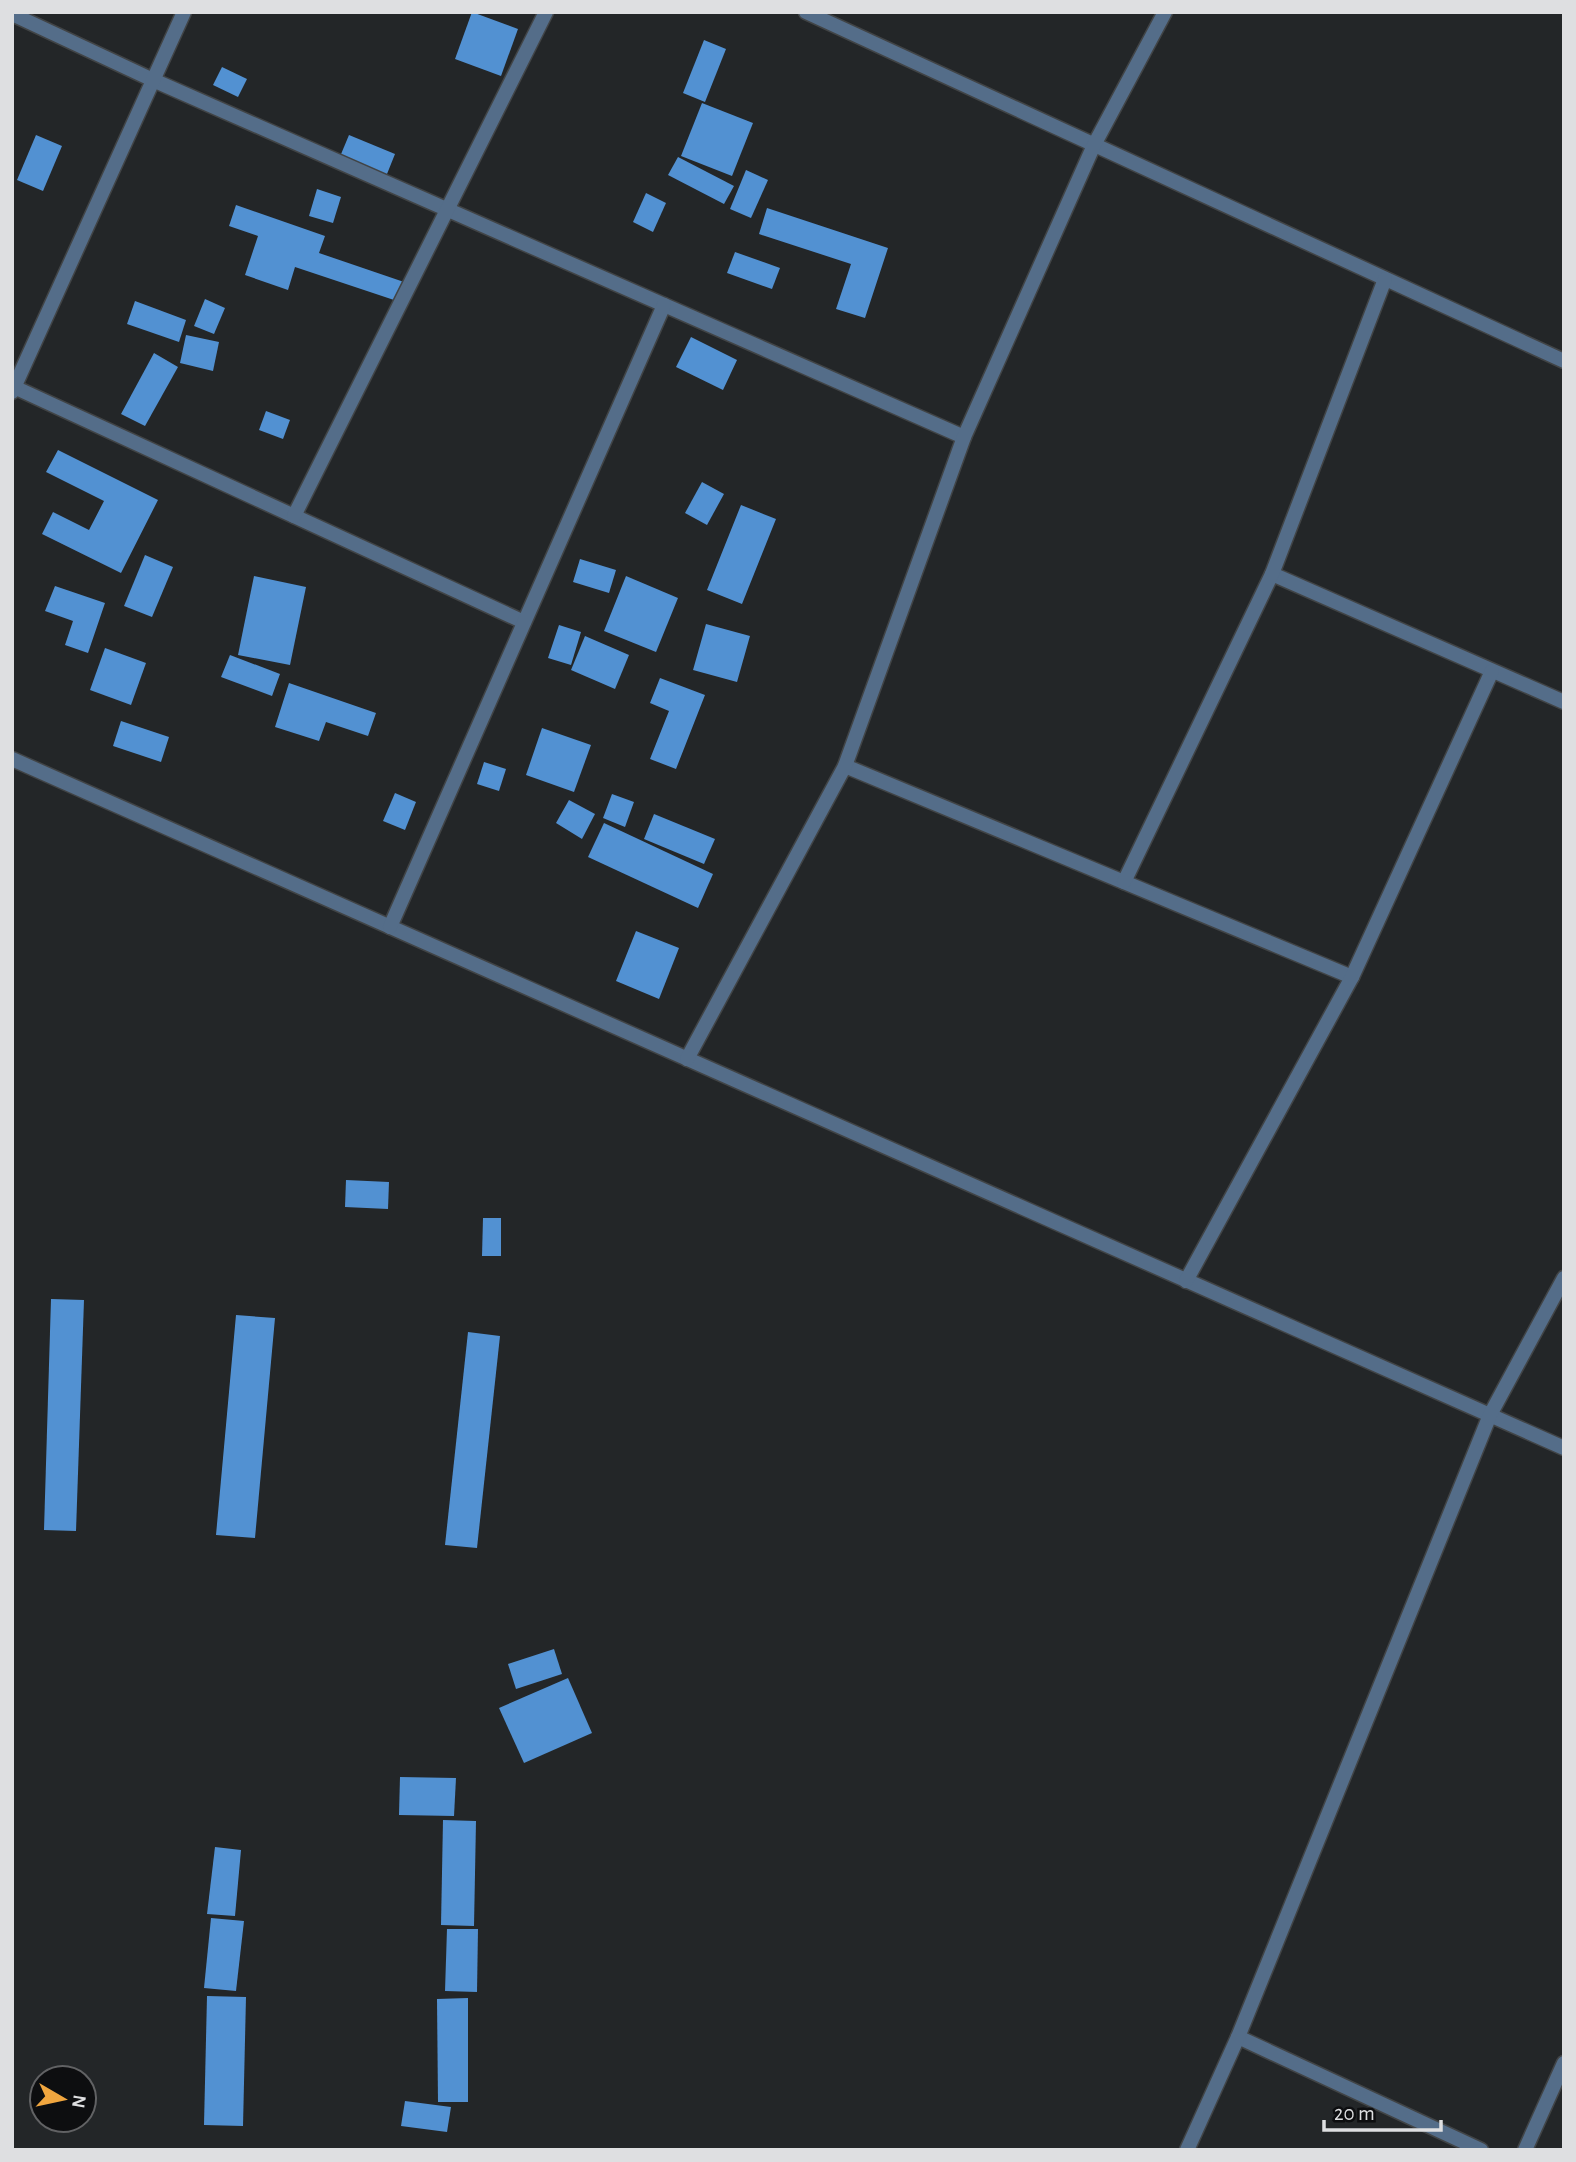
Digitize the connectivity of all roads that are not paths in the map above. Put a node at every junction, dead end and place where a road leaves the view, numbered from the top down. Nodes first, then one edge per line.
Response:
1 (184, 12) edge
2 (546, 12) edge
3 (806, 12) edge
4 (1165, 12) edge
5 (12, 14) edge
6 (153, 80) junction
7 (1094, 145) junction
8 (448, 210) junction
9 (1385, 279) junction
10 (664, 305) junction
11 (1564, 361) edge
12 (13, 389) edge
13 (964, 437) junction
14 (294, 516) junction
15 (1272, 575) junction
16 (524, 622) junction
17 (1492, 671) junction
18 (1564, 702) edge
19 (12, 760) edge
20 (845, 766) junction
21 (1124, 883) junction
22 (390, 927) junction
23 (1352, 977) junction
24 (687, 1059) junction
25 (1564, 1278) edge
26 (1186, 1280) junction
27 (1489, 1415) junction
28 (1564, 1448) edge
29 (1238, 2037) junction
30 (1564, 2063) edge
31 (1187, 2150) edge
32 (1481, 2150) edge
33 (1525, 2150) edge

1 - 6 street
2 - 8 street
3 - 7 street
4 - 7 street
5 - 6 street
6 - 8 street
6 - 12 street
7 - 9 street
7 - 13 street
8 - 10 street
8 - 14 street
9 - 11 street
9 - 15 street
10 - 13 street
10 - 16 street
12 - 14 street
13 - 20 street
14 - 16 street
15 - 17 street
15 - 21 street
16 - 22 street
17 - 18 street
17 - 23 street
19 - 22 street
20 - 21 street
20 - 24 street
21 - 23 street
22 - 24 street
23 - 26 street
24 - 26 street
25 - 27 street
26 - 27 street
27 - 28 street
27 - 29 street
29 - 31 street
29 - 32 street
30 - 33 street

